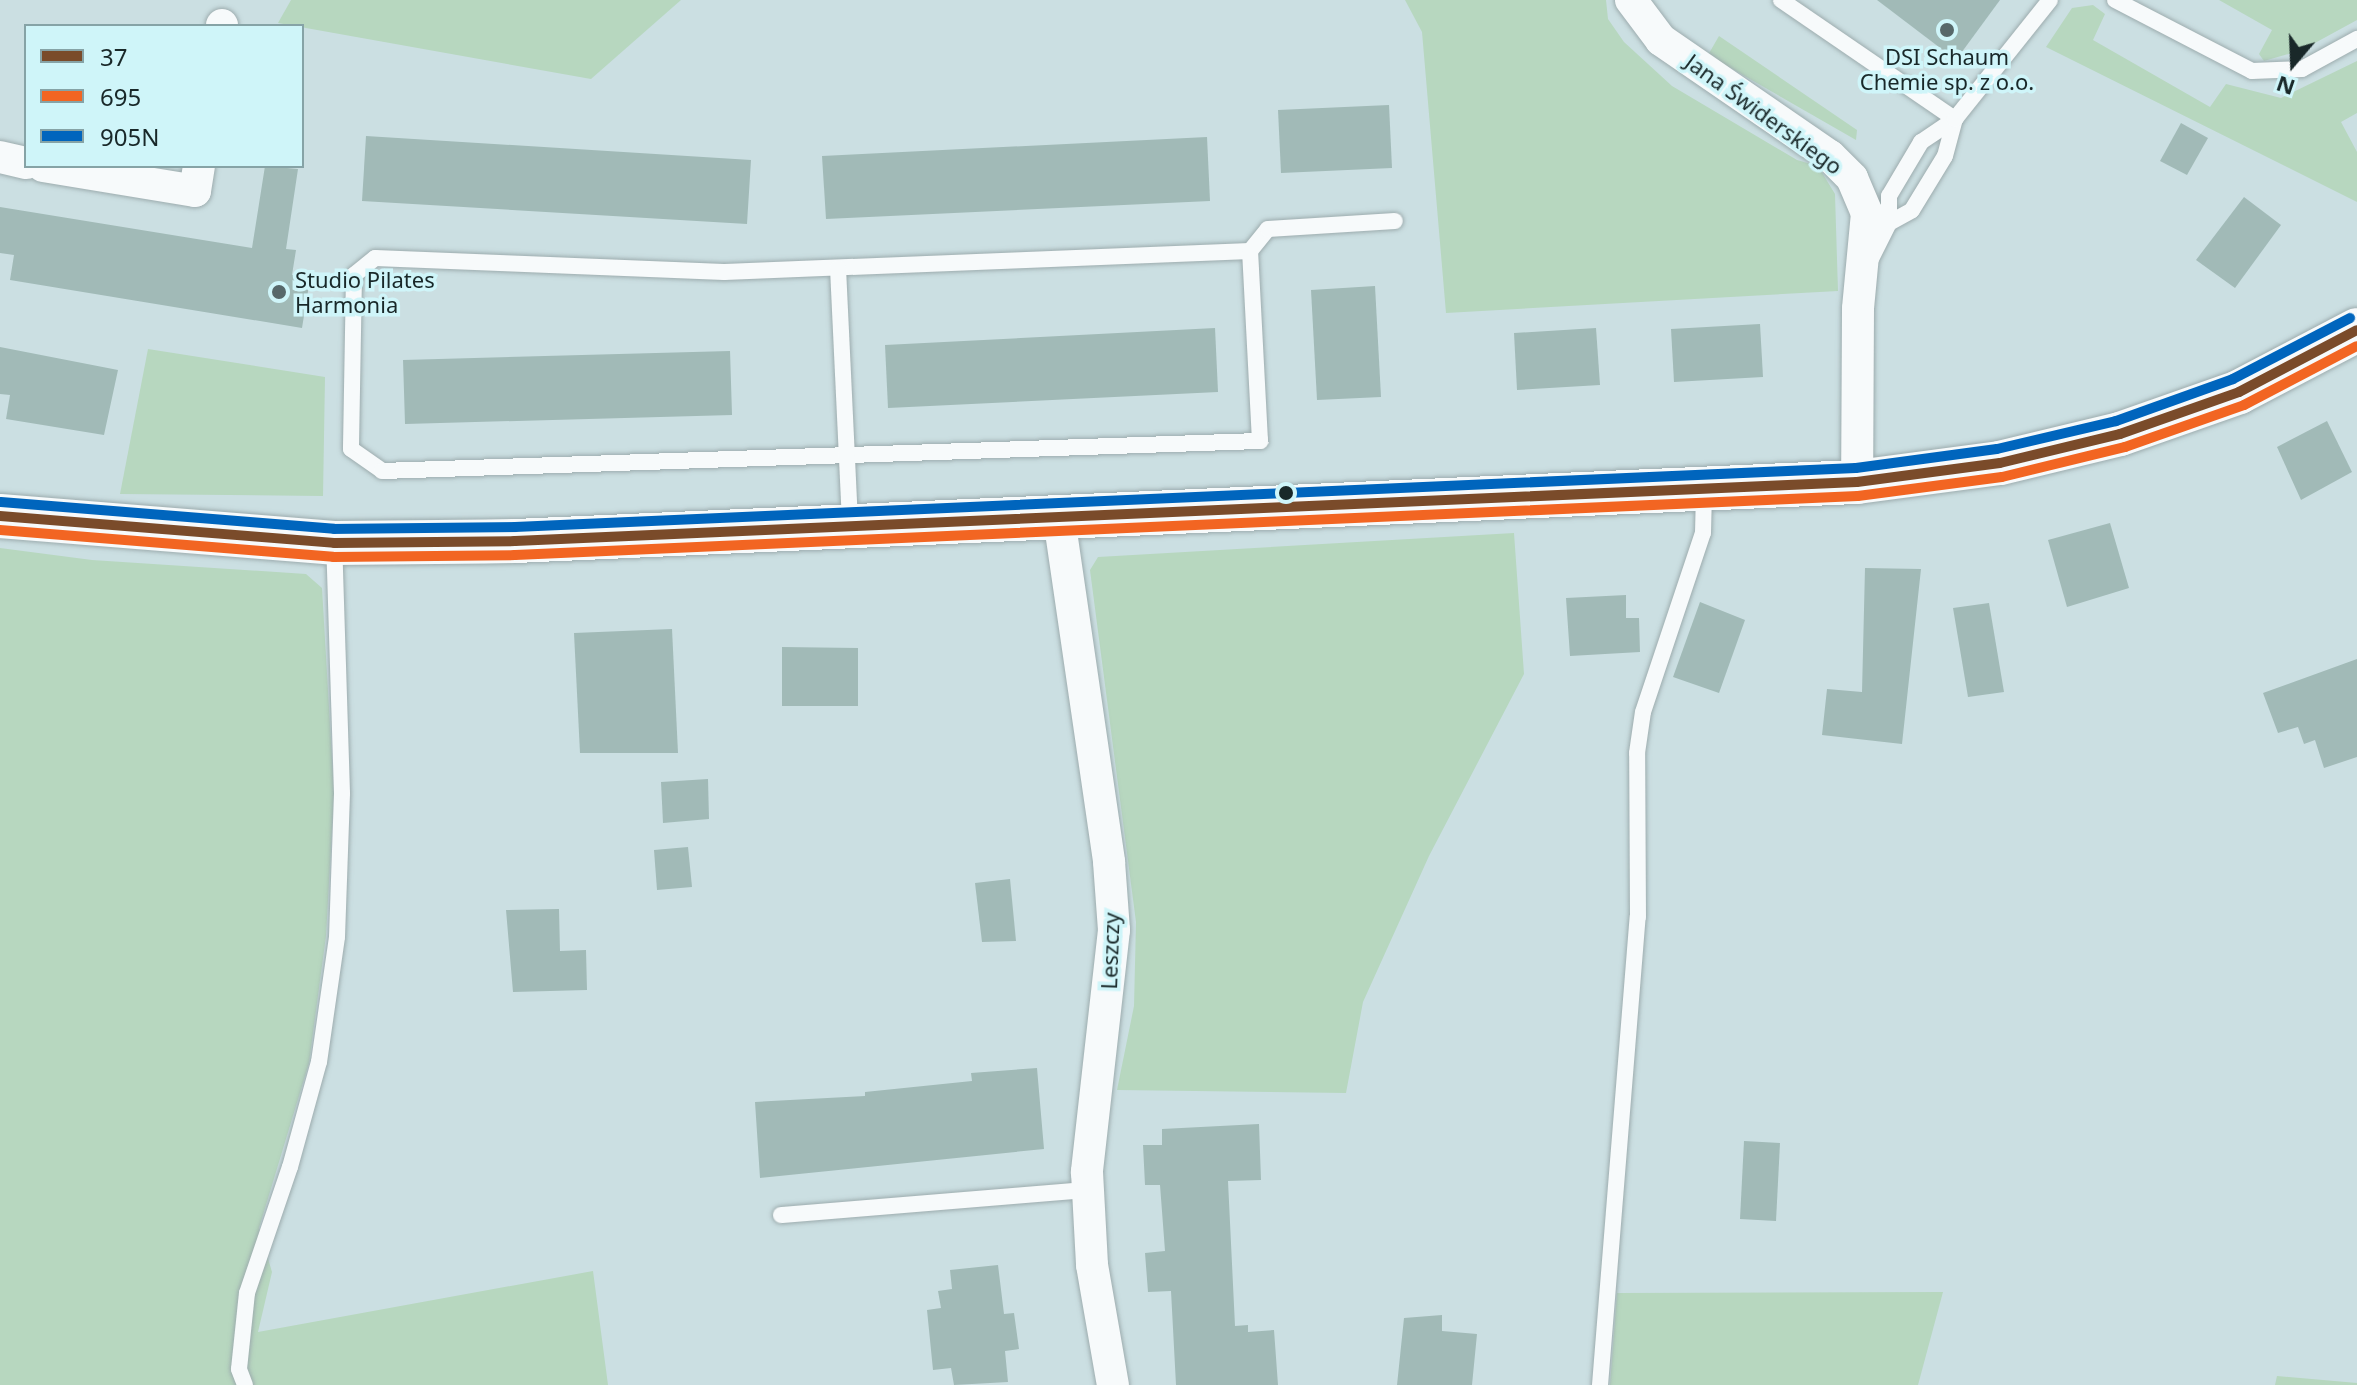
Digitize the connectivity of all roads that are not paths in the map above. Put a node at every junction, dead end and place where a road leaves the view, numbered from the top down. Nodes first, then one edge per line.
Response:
1 (1631, 0) edge
2 (1781, 0) edge
3 (2050, 0) edge
4 (2115, 0) edge
5 (2357, 39) edge
6 (1955, 119) junction
7 (0, 157) edge
8 (24, 163) edge
9 (55, 168) edge
10 (199, 168) edge
11 (1395, 221) dead end
12 (1889, 223) junction
13 (1250, 251) junction
14 (838, 268) junction
15 (1862, 278) junction
16 (2357, 330) edge
17 (847, 457) junction
18 (1857, 482) junction
19 (1704, 489) junction
20 (0, 516) edge
21 (1059, 518) junction
22 (850, 528) junction
23 (334, 543) junction
24 (1087, 1190) junction
25 (781, 1215) dead end
26 (245, 1385) edge
27 (1113, 1385) edge
28 (1600, 1385) edge

1 - 15 street, Jana Świderskiego
2 - 6 lane
3 - 6 lane
4 - 5 lane
6 - 12 lane
6 - 12 lane
7 - 8 street
9 - 10 street
11 - 13 lane
12 - 15 lane
13 - 14 lane
13 - 17 lane
14 - 17 lane
14 - 17 lane
15 - 18 street, Jana Świderskiego
16 - 18 street
17 - 22 lane
18 - 19 street
19 - 21 street
19 - 28 lane
20 - 23 street
21 - 22 street
21 - 24 street, Leszczy
22 - 23 street
23 - 26 lane
24 - 25 lane
24 - 27 street, Leszczy

